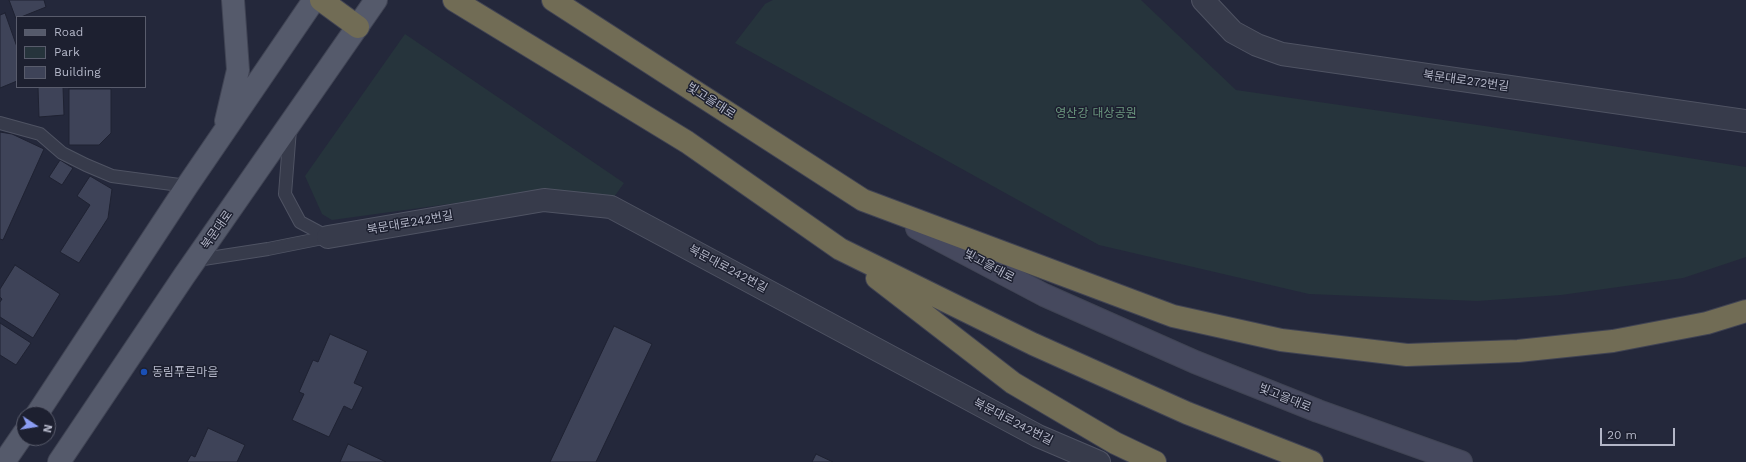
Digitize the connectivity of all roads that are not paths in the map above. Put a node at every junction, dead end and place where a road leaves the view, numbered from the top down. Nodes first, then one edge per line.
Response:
1 (233, 0) edge
2 (314, 0) edge
3 (321, 0) edge
4 (376, 0) edge
5 (454, 0) edge
6 (553, 0) edge
7 (1204, 0) edge
8 (358, 27) junction
9 (1746, 121) edge
10 (0, 123) edge
11 (290, 124) junction
12 (222, 135) junction
13 (187, 186) junction
14 (863, 200) junction
15 (328, 237) junction
16 (840, 250) junction
17 (197, 260) junction
18 (1746, 310) edge
19 (42, 406) edge
20 (16, 445) edge
21 (4, 462) edge
22 (60, 462) edge
23 (1099, 462) edge
24 (1156, 462) edge
25 (1312, 462) edge
26 (1461, 462) edge

1 - 12 main road
2 - 12 main road
3 - 8 highway
4 - 8 main road, 북문대로
5 - 16 highway
6 - 14 highway, 빛고을대로
7 - 9 street, 북문대로272번길
8 - 11 main road, 북문대로
10 - 13 lane
11 - 15 lane
11 - 17 main road, 북문대로
12 - 13 main road
13 - 19 main road
14 - 18 highway
14 - 26 main road, 빛고을대로
15 - 17 lane, 북문대로242번길
15 - 23 street, 북문대로242번길
16 - 24 highway
16 - 25 highway
17 - 22 main road, 북문대로
20 - 21 main road

